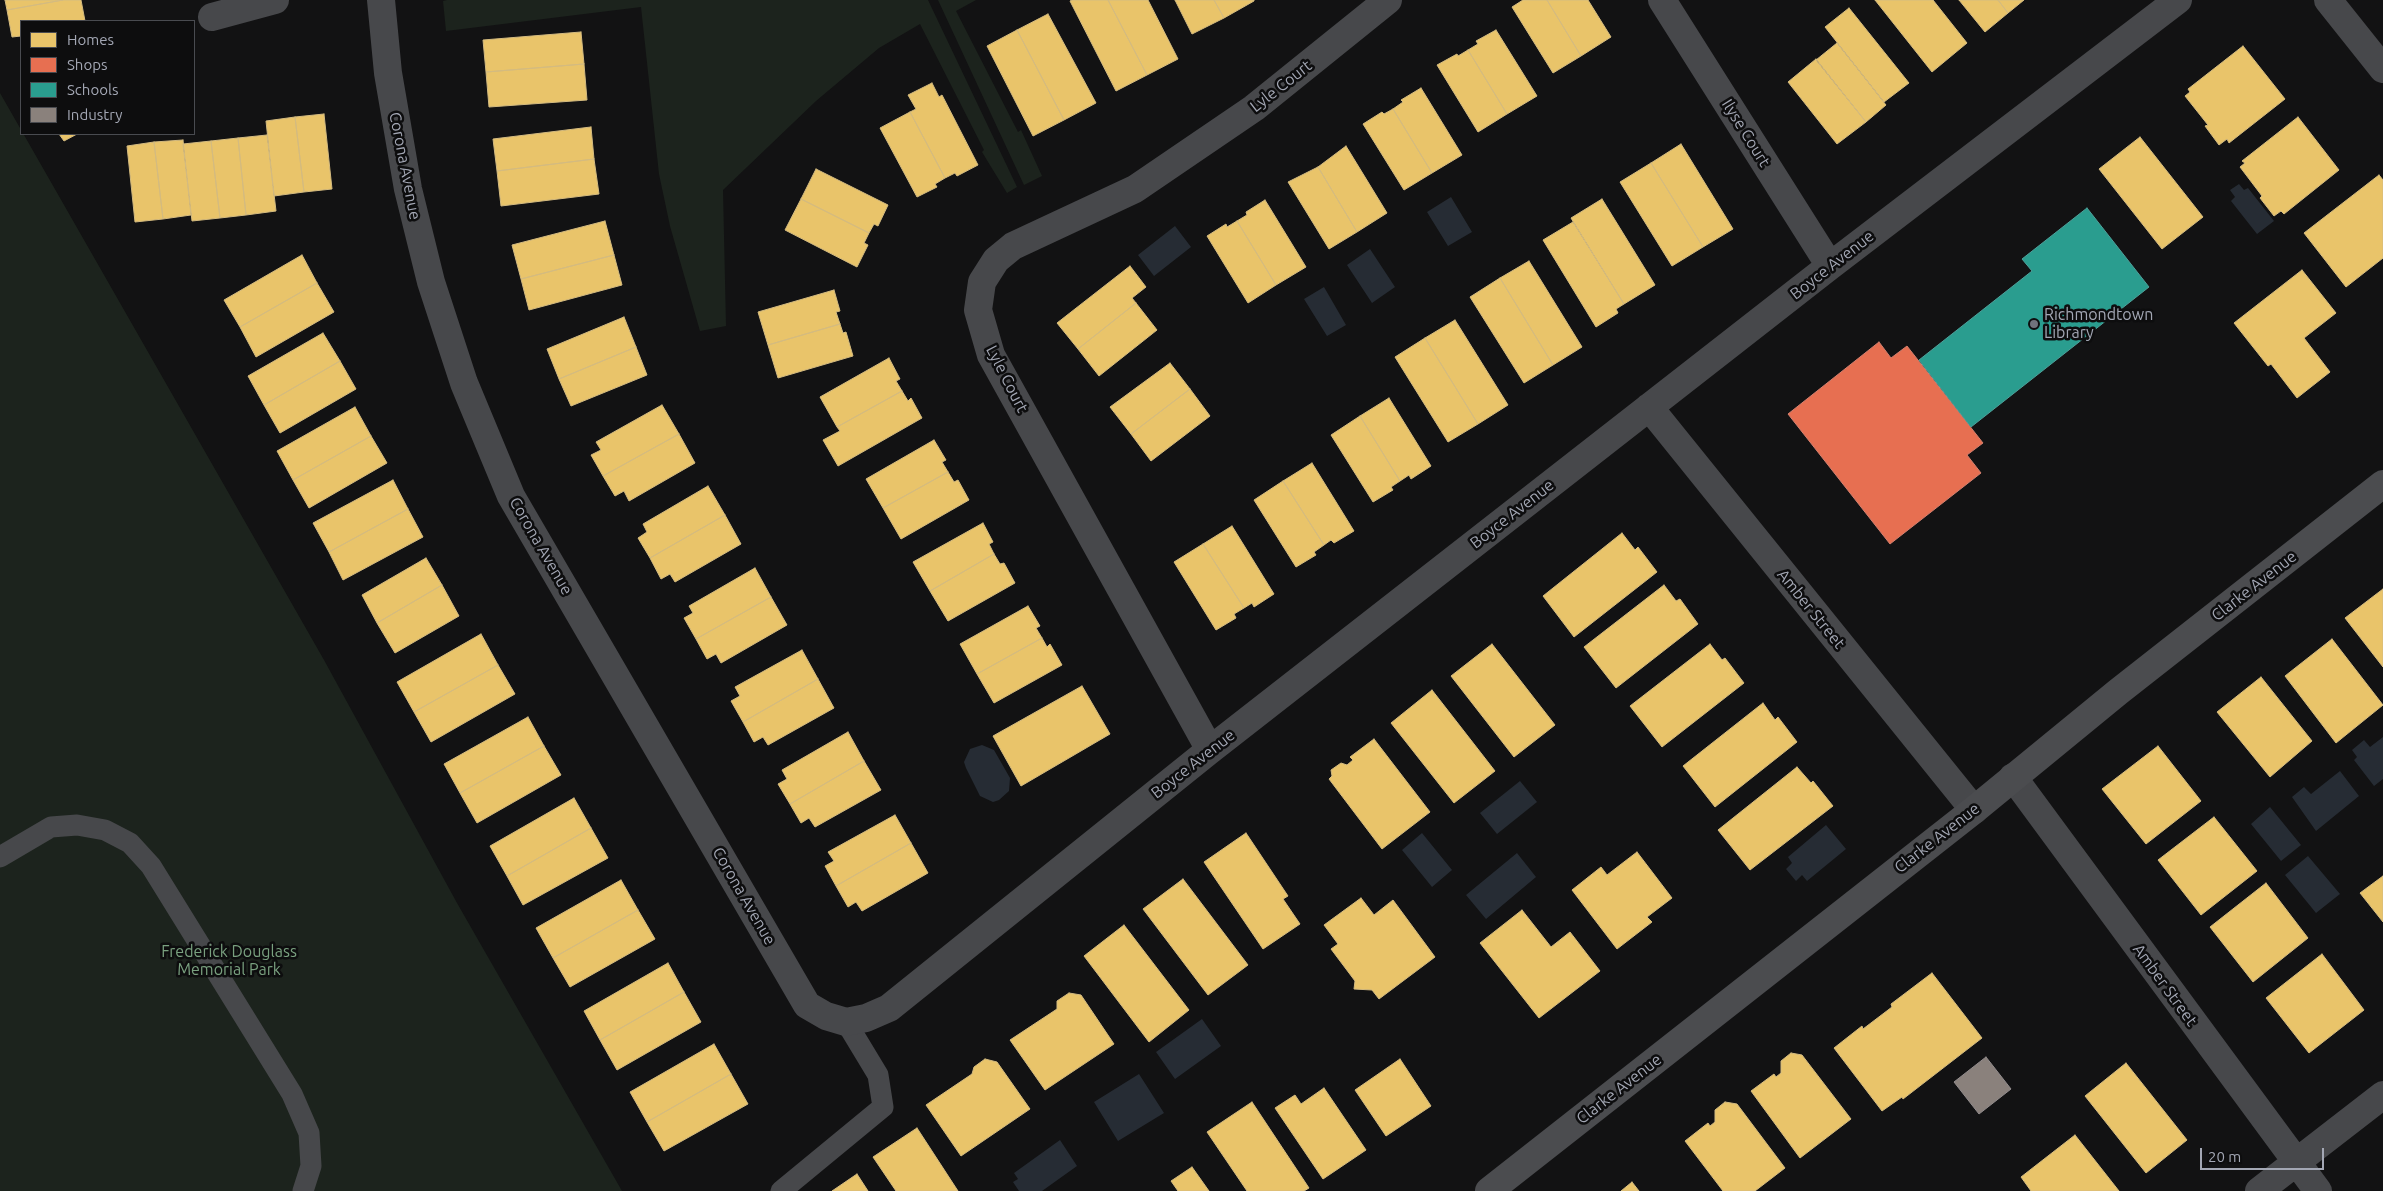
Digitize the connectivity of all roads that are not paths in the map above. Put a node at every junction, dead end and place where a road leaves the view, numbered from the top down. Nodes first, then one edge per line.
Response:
1 (275, 0) edge
2 (381, 0) edge
3 (1388, 0) edge
4 (1662, 0) edge
5 (2178, 0) edge
6 (2328, 0) edge
7 (212, 17) dead end
8 (2383, 69) edge
9 (1830, 266) junction
10 (1649, 407) junction
11 (2383, 484) edge
12 (1210, 750) junction
13 (2014, 777) junction
14 (1974, 810) junction
15 (0, 857) edge
16 (846, 1022) junction
17 (2383, 1095) edge
18 (2296, 1163) junction
19 (303, 1191) edge
20 (781, 1191) edge
21 (1489, 1191) edge
22 (2259, 1191) edge
23 (2318, 1191) edge

1 - 7 street
2 - 16 street, Corona Avenue
3 - 12 street, Lyle Court
4 - 9 street, Ilyse Court
5 - 9 street, Boyce Avenue
6 - 8 street
9 - 10 street, Boyce Avenue
10 - 12 street, Boyce Avenue
10 - 14 street, Amber Street
11 - 13 street, Clarke Avenue
12 - 16 street, Boyce Avenue
13 - 14 street, Clarke Avenue
13 - 18 street, Amber Street
14 - 21 street, Clarke Avenue
15 - 19 lane
16 - 20 lane
17 - 18 street
18 - 22 street
18 - 23 street, Amber Street

